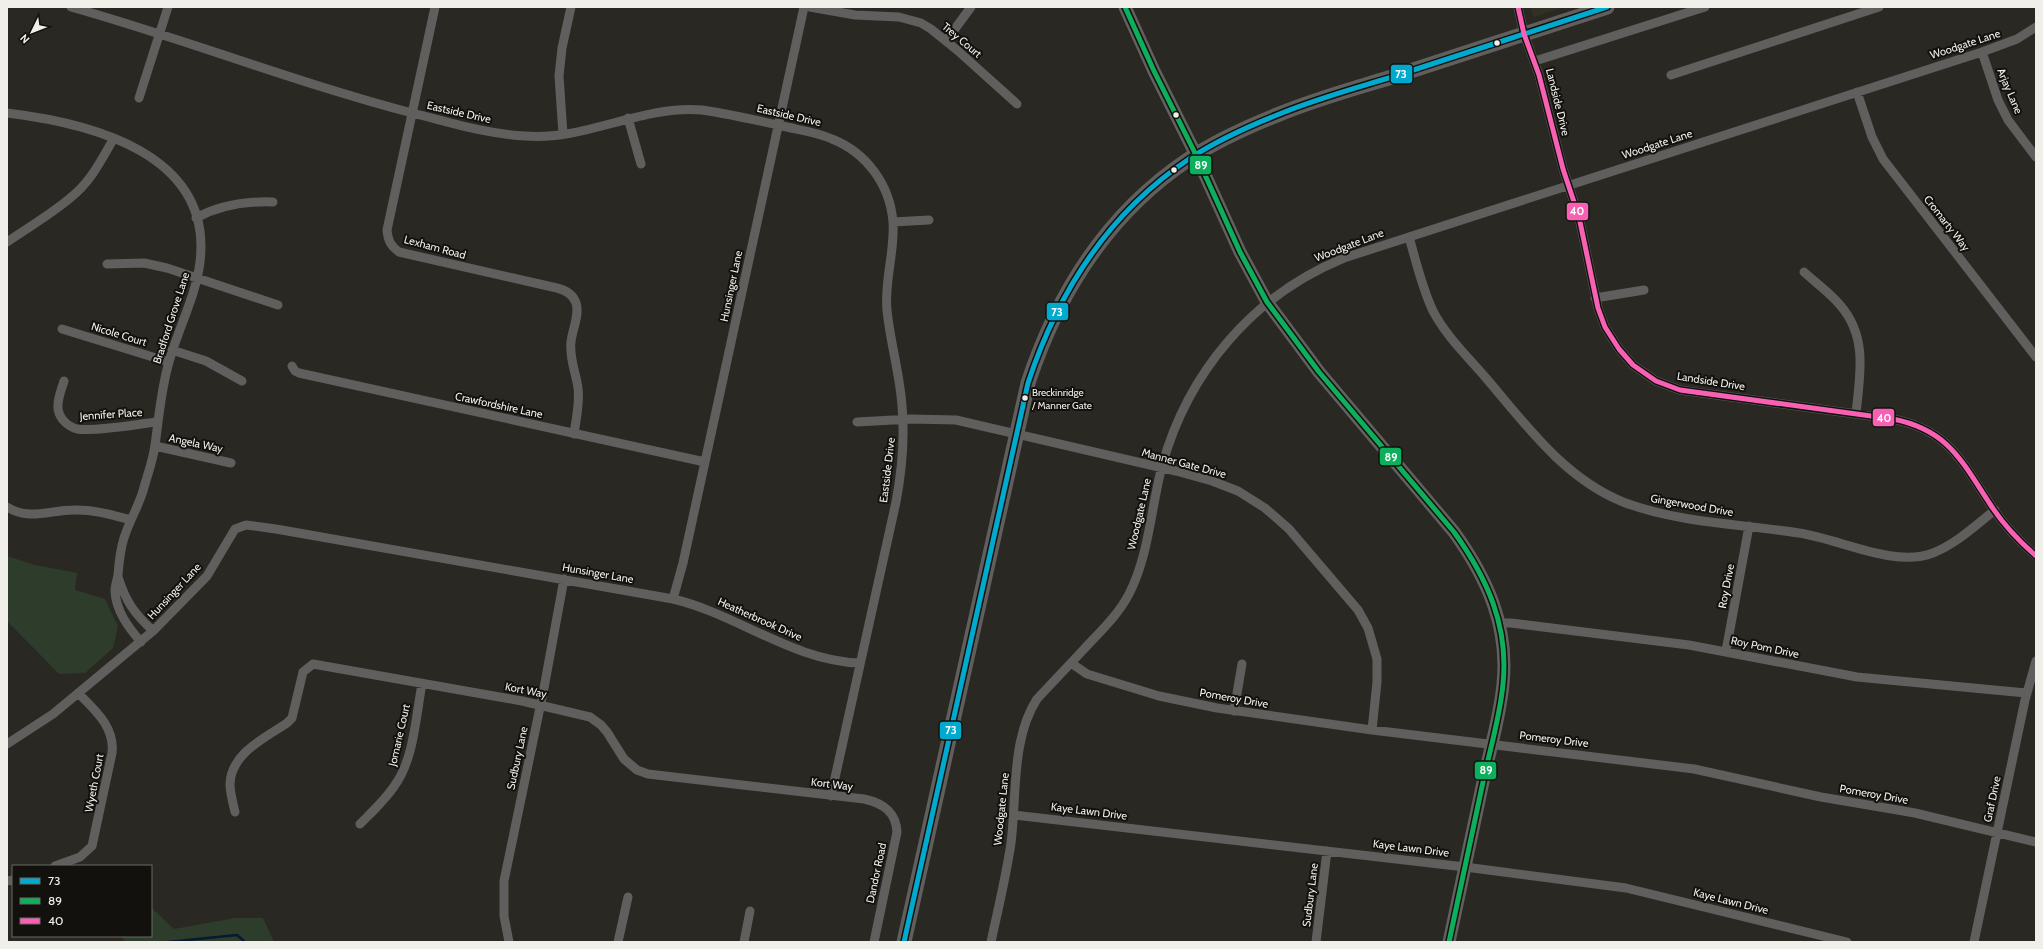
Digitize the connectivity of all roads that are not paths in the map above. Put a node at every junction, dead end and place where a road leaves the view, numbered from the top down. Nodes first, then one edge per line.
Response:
1 (70, 7) edge
2 (168, 7) edge
3 (435, 7) edge
4 (571, 7) edge
5 (804, 7) edge
6 (810, 7) edge
7 (971, 7) edge
8 (1518, 7) edge
9 (1607, 7) edge
10 (1705, 7) edge
11 (1879, 7) edge
12 (1128, 8) edge
13 (2036, 27) edge
14 (1524, 34) junction
15 (159, 35) junction
16 (946, 41) junction
17 (1982, 52) junction
18 (1535, 61) junction
19 (1671, 75) dead end
20 (1857, 92) junction
21 (139, 98) dead end
22 (1017, 104) dead end
23 (412, 112) junction
24 (7, 113) edge
25 (628, 118) junction
26 (777, 125) junction
27 (563, 134) junction
28 (114, 138) junction
29 (1196, 155) junction
30 (2036, 157) edge
31 (641, 164) dead end
32 (1568, 185) junction
33 (273, 202) dead end
34 (196, 218) junction
35 (929, 220) dead end
36 (893, 222) junction
37 (1409, 237) junction
38 (7, 242) edge
39 (108, 264) dead end
40 (1804, 272) dead end
41 (197, 279) junction
42 (1644, 290) dead end
43 (1595, 298) junction
44 (1267, 302) junction
45 (278, 305) dead end
46 (62, 329) dead end
47 (172, 350) junction
48 (2036, 357) edge
49 (169, 362) junction
50 (292, 366) dead end
51 (64, 381) dead end
52 (242, 381) dead end
53 (1856, 413) junction
54 (903, 420) junction
55 (157, 422) junction
56 (857, 422) dead end
57 (574, 434) junction
58 (1016, 434) junction
59 (155, 446) junction
60 (704, 462) junction
61 (231, 463) dead end
62 (1162, 468) junction
63 (7, 507) edge
64 (1995, 510) junction
65 (131, 520) junction
66 (1749, 526) junction
67 (2036, 556) edge
68 (118, 577) junction
69 (564, 579) junction
70 (673, 599) junction
71 (1499, 623) junction
72 (153, 631) junction
73 (141, 642) junction
74 (1726, 651) junction
75 (2036, 662) edge
76 (860, 663) junction
77 (1071, 663) junction
78 (1242, 664) dead end
79 (422, 684) junction
80 (2026, 693) junction
81 (78, 694) junction
82 (540, 705) junction
83 (1234, 711) junction
84 (1372, 730) junction
85 (7, 744) edge
86 (1492, 744) junction
87 (831, 796) junction
88 (889, 810) joint
89 (235, 812) dead end
90 (1014, 815) junction
91 (360, 824) dead end
92 (1997, 833) junction
93 (2036, 842) edge
94 (1328, 851) junction
95 (58, 865) edge
96 (1465, 867) junction
97 (628, 897) dead end
98 (750, 911) dead end
99 (509, 942) edge
100 (618, 942) edge
101 (744, 942) edge
102 (874, 942) edge
103 (904, 942) edge
104 (991, 942) edge
105 (1316, 942) edge
106 (1449, 942) edge
107 (1847, 942) edge
108 (1974, 942) edge

1 - 15 street, Eastside Drive
2 - 15 street
3 - 23 street, Lexham Road
4 - 27 street
5 - 26 street, Hunsinger Lane
6 - 16 street, Trey Court
7 - 16 street
8 - 14 street, Landside Drive
9 - 14 main road
10 - 18 street
11 - 19 street
12 - 29 street
13 - 17 street, Woodgate Lane
14 - 18 street, Landside Drive
14 - 29 main road
15 - 21 street
15 - 23 street, Eastside Drive
16 - 22 street, Trey Court
17 - 20 street, Woodgate Lane
17 - 30 street, Arjay Lane
18 - 32 street, Landside Drive
20 - 32 street, Woodgate Lane
20 - 48 street, Cromarty Way
23 - 27 street, Eastside Drive
23 - 57 street, Lexham Road
24 - 28 street, Bradford Grove Lane
25 - 26 street, Eastside Drive
25 - 27 street, Eastside Drive
25 - 31 street
26 - 36 street, Eastside Drive
26 - 60 street, Hunsinger Lane
28 - 34 street, Bradford Grove Lane
28 - 38 street
29 - 44 street
29 - 58 main road
32 - 37 street, Woodgate Lane
32 - 43 street, Landside Drive
33 - 34 street
34 - 41 street, Bradford Grove Lane
35 - 36 street
36 - 54 street, Eastside Drive
37 - 44 street, Woodgate Lane
37 - 66 street, Gingerwood Drive
39 - 41 street
40 - 53 street
41 - 45 street
41 - 47 street, Bradford Grove Lane
42 - 43 street
43 - 53 street, Landside Drive
44 - 62 street, Woodgate Lane
44 - 71 street
46 - 49 street, Nicole Court
47 - 49 street, Bradford Grove Lane
47 - 52 street
49 - 55 street, Bradford Grove Lane
50 - 57 street, Crawfordshire Lane
51 - 55 street, Jennifer Place
53 - 64 street, Landside Drive
54 - 56 street, Manner Gate Drive
54 - 58 street, Manner Gate Drive
54 - 76 street, Eastside Drive
55 - 59 street, Bradford Grove Lane
57 - 60 street, Crawfordshire Lane
58 - 62 street, Manner Gate Drive
58 - 103 main road
59 - 61 street, Angela Way
59 - 65 street, Bradford Grove Lane
60 - 70 street, Hunsinger Lane
62 - 77 street, Woodgate Lane
62 - 84 street, Manner Gate Drive
63 - 65 street
64 - 66 street, Gingerwood Drive
64 - 67 street, Landside Drive
65 - 68 street, Bradford Grove Lane
66 - 74 street, Roy Drive
68 - 72 street, Bradford Grove Lane
68 - 73 street, Bradford Grove Lane
69 - 70 street, Hunsinger Lane
69 - 72 street, Hunsinger Lane
69 - 82 street, Sudbury Lane
70 - 76 street, Heatherbrook Drive
71 - 74 street, Roy Pom Drive
71 - 86 street
72 - 73 street, Hunsinger Lane
73 - 81 street, Hunsinger Lane
74 - 80 street, Roy Pom Drive
75 - 80 street, Graf Drive
76 - 87 street, Eastside Drive
77 - 83 street, Pomeroy Drive
77 - 90 street, Woodgate Lane
78 - 83 street
79 - 82 street, Kort Way
79 - 89 street, Kort Way
79 - 91 street, Jomarie Court
80 - 92 street, Graf Drive
81 - 85 street, Hunsinger Lane
81 - 95 street, Wyeth Court
82 - 87 street, Kort Way
82 - 99 street, Sudbury Lane
83 - 84 street, Pomeroy Drive
84 - 86 street, Pomeroy Drive
86 - 92 street, Pomeroy Drive
86 - 96 street
87 - 88 street, Kort Way
88 - 102 street, Dandor Road
90 - 94 street, Kaye Lawn Drive
90 - 104 street, Woodgate Lane
92 - 93 street, Pomeroy Drive
92 - 108 street, Graf Drive
94 - 96 street, Kaye Lawn Drive
94 - 105 street, Sudbury Lane
96 - 106 street
96 - 107 street, Kaye Lawn Drive
97 - 100 street
98 - 101 street

